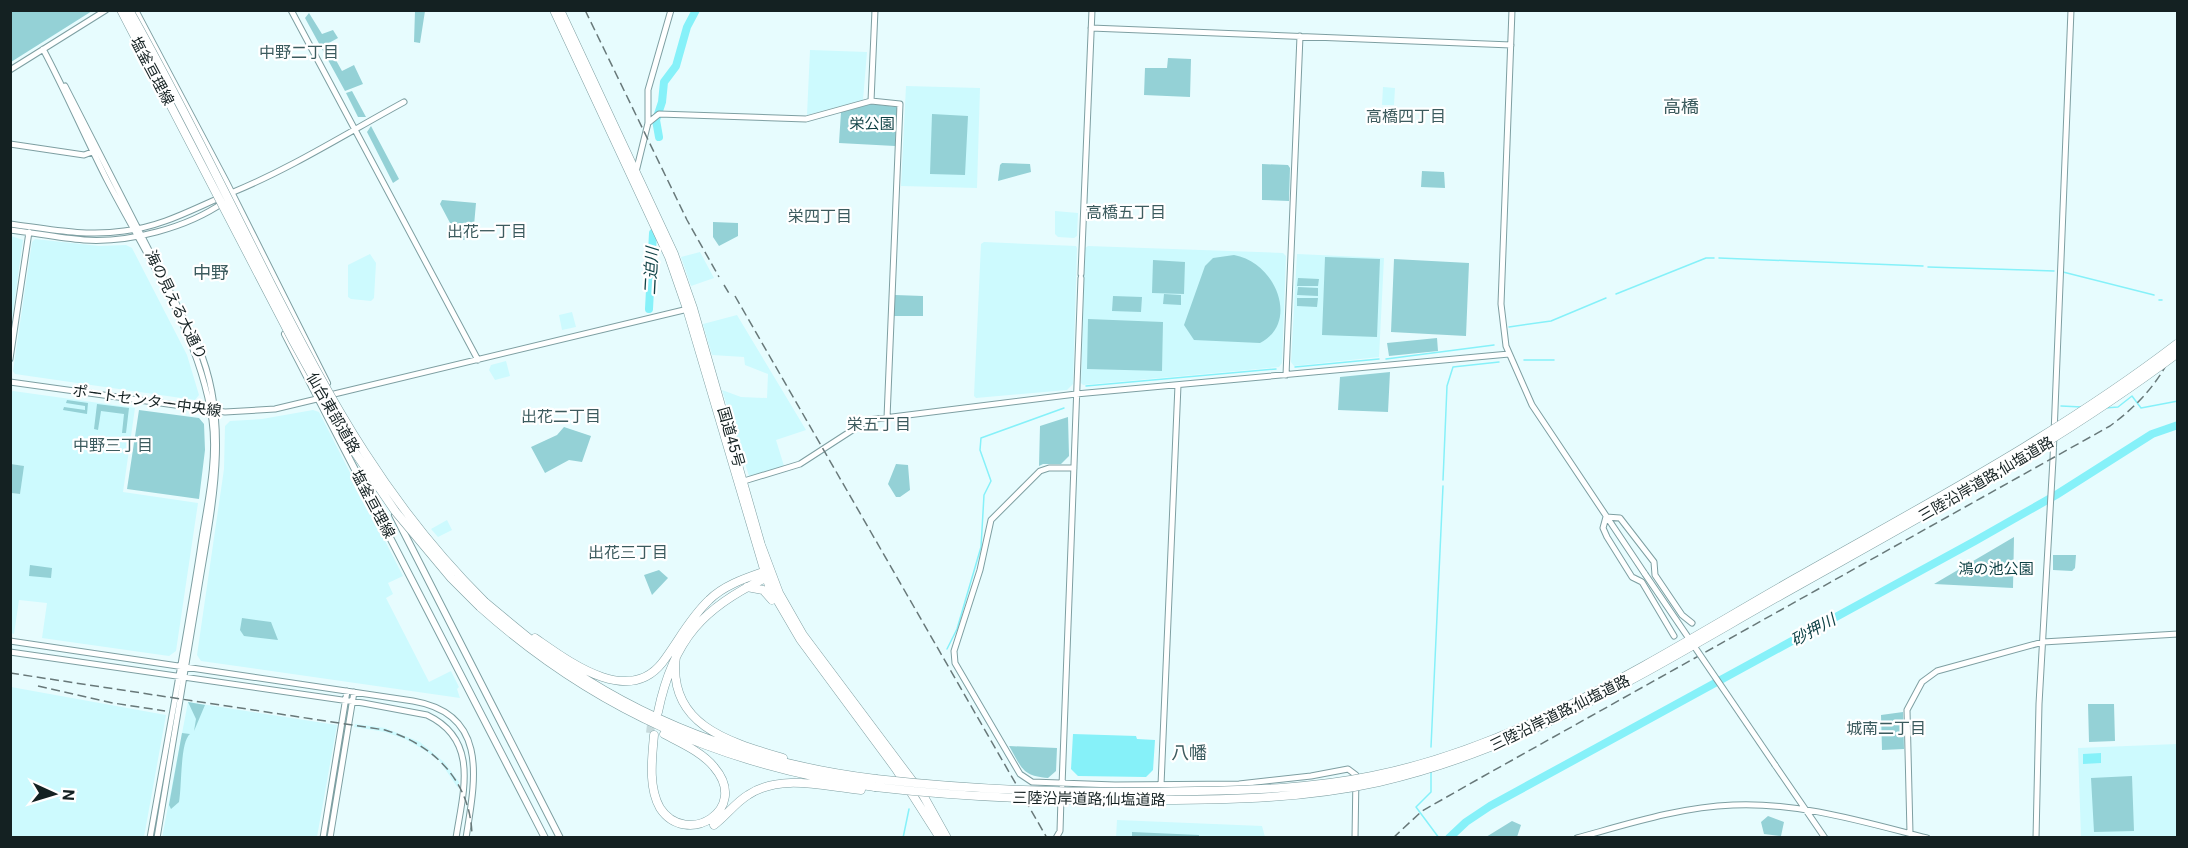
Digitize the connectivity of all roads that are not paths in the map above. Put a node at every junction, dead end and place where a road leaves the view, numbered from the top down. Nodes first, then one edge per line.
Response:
1 (106, 10) edge
2 (120, 10) edge
3 (129, 10) edge
4 (135, 10) edge
5 (291, 10) edge
6 (554, 10) edge
7 (560, 10) edge
8 (671, 10) edge
9 (875, 10) edge
10 (1092, 10) edge
11 (1512, 10) edge
12 (2071, 10) edge
13 (1091, 28) junction
14 (1300, 36) junction
15 (1511, 45) junction
16 (43, 50) junction
17 (50, 62) junction
18 (10, 70) edge
19 (871, 101) junction
20 (404, 102) dead end
21 (648, 123) junction
22 (354, 129) junction
23 (10, 144) edge
24 (92, 152) junction
25 (636, 170) junction
26 (634, 180) junction
27 (234, 193) junction
28 (218, 202) junction
29 (10, 224) edge
30 (10, 230) edge
31 (29, 232) junction
32 (137, 232) junction
33 (690, 309) junction
34 (2178, 342) edge
35 (1509, 354) junction
36 (2178, 354) edge
37 (10, 359) edge
38 (478, 360) junction
39 (1286, 375) junction
40 (10, 382) edge
41 (1178, 385) junction
42 (333, 394) junction
43 (1076, 394) junction
44 (318, 399) junction
45 (212, 411) junction
46 (887, 418) junction
47 (1074, 468) junction
48 (744, 481) junction
49 (1606, 517) junction
50 (767, 574) junction
51 (746, 587) junction
52 (484, 604) junction
53 (786, 617) junction
54 (1692, 623) dead end
55 (2178, 634) edge
56 (1674, 636) dead end
57 (10, 641) edge
58 (2043, 642) junction
59 (673, 645) junction
60 (10, 652) edge
61 (676, 656) junction
62 (184, 667) junction
63 (182, 677) junction
64 (351, 691) junction
65 (595, 693) junction
66 (350, 701) junction
67 (655, 716) junction
68 (1062, 783) junction
69 (875, 784) junction
70 (1161, 785) junction
71 (1805, 810) junction
72 (1910, 833) junction
73 (150, 837) edge
74 (157, 837) edge
75 (323, 837) edge
76 (330, 837) edge
77 (456, 837) edge
78 (466, 837) edge
79 (544, 837) edge
80 (560, 837) edge
81 (940, 837) edge
82 (947, 837) edge
83 (1056, 837) edge
84 (1355, 837) edge
85 (1577, 837) edge
86 (1825, 837) edge
87 (1927, 837) edge
88 (2036, 837) edge

1 - 16 street
2 - 28 main road, 塩釜亘理線
2 - 52 highway, 仙台東部道路, bridge
3 - 52 highway, 仙台東部道路, bridge
4 - 27 main road, 塩釜亘理線
5 - 22 street
6 - 26 highway, 国道45号
7 - 25 highway, 国道45号
8 - 21 street
9 - 19 street
10 - 13 street
11 - 15 street
12 - 58 street
13 - 14 street
13 - 43 street
14 - 15 street
14 - 39 street
15 - 35 street
16 - 17 street
16 - 18 street
17 - 24 street
17 - 32 street, 海の見える大通り
19 - 21 street
19 - 46 street
20 - 22 street
21 - 25 street
22 - 27 street
22 - 38 street
23 - 24 street
24 - 32 street
25 - 26 street
25 - 33 highway, 国道45号
26 - 33 highway, 国道45号
27 - 28 street
27 - 42 main road, 塩釜亘理線
28 - 32 street
28 - 44 main road, 塩釜亘理線
29 - 32 street
30 - 31 street
31 - 32 street
31 - 37 street
32 - 45 street, 海の見える大通り
33 - 38 street, ポートセンター中央線
33 - 48 highway, 国道45号
33 - 50 highway, 国道45号
34 - 69 highway, 三陸沿岸道路;仙塩道路, bridge
35 - 39 street
35 - 49 street
36 - 69 highway, 三陸沿岸道路;仙塩道路, bridge
38 - 42 street, ポートセンター中央線
39 - 41 street
40 - 45 street, ポートセンター中央線
41 - 43 street
41 - 70 street
42 - 44 street, ポートセンター中央線
42 - 80 main road, 塩釜亘理線
43 - 46 street
43 - 47 street
44 - 45 street, ポートセンター中央線
44 - 79 main road, 塩釜亘理線
45 - 62 street, 海の見える大通り
46 - 48 street
47 - 68 street
47 - 68 street
48 - 50 highway, 国道45号
49 - 54 street
49 - 56 street
49 - 71 street, bridge
50 - 51 highway
50 - 53 highway, 国道45号
50 - 59 highway
50 - 82 highway, 国道45号
51 - 53 highway
51 - 61 highway
52 - 59 highway
52 - 65 highway, 仙台東部道路
52 - 67 highway, 仙台東部道路
53 - 81 highway, 国道45号
55 - 58 street
57 - 62 street
58 - 72 street
58 - 88 street
59 - 67 highway
60 - 63 street
61 - 67 highway
61 - 69 highway
62 - 63 street, 海の見える大通り
62 - 64 street
63 - 66 street
63 - 73 street
63 - 74 street
64 - 66 street
64 - 78 street
65 - 67 highway, 仙台東部道路
65 - 69 highway
66 - 75 street
66 - 76 street
66 - 77 street
67 - 69 highway, 三陸沿岸道路;仙塩道路
68 - 70 street
68 - 83 street
70 - 84 street
71 - 72 street
71 - 85 street
71 - 86 street
72 - 87 street

